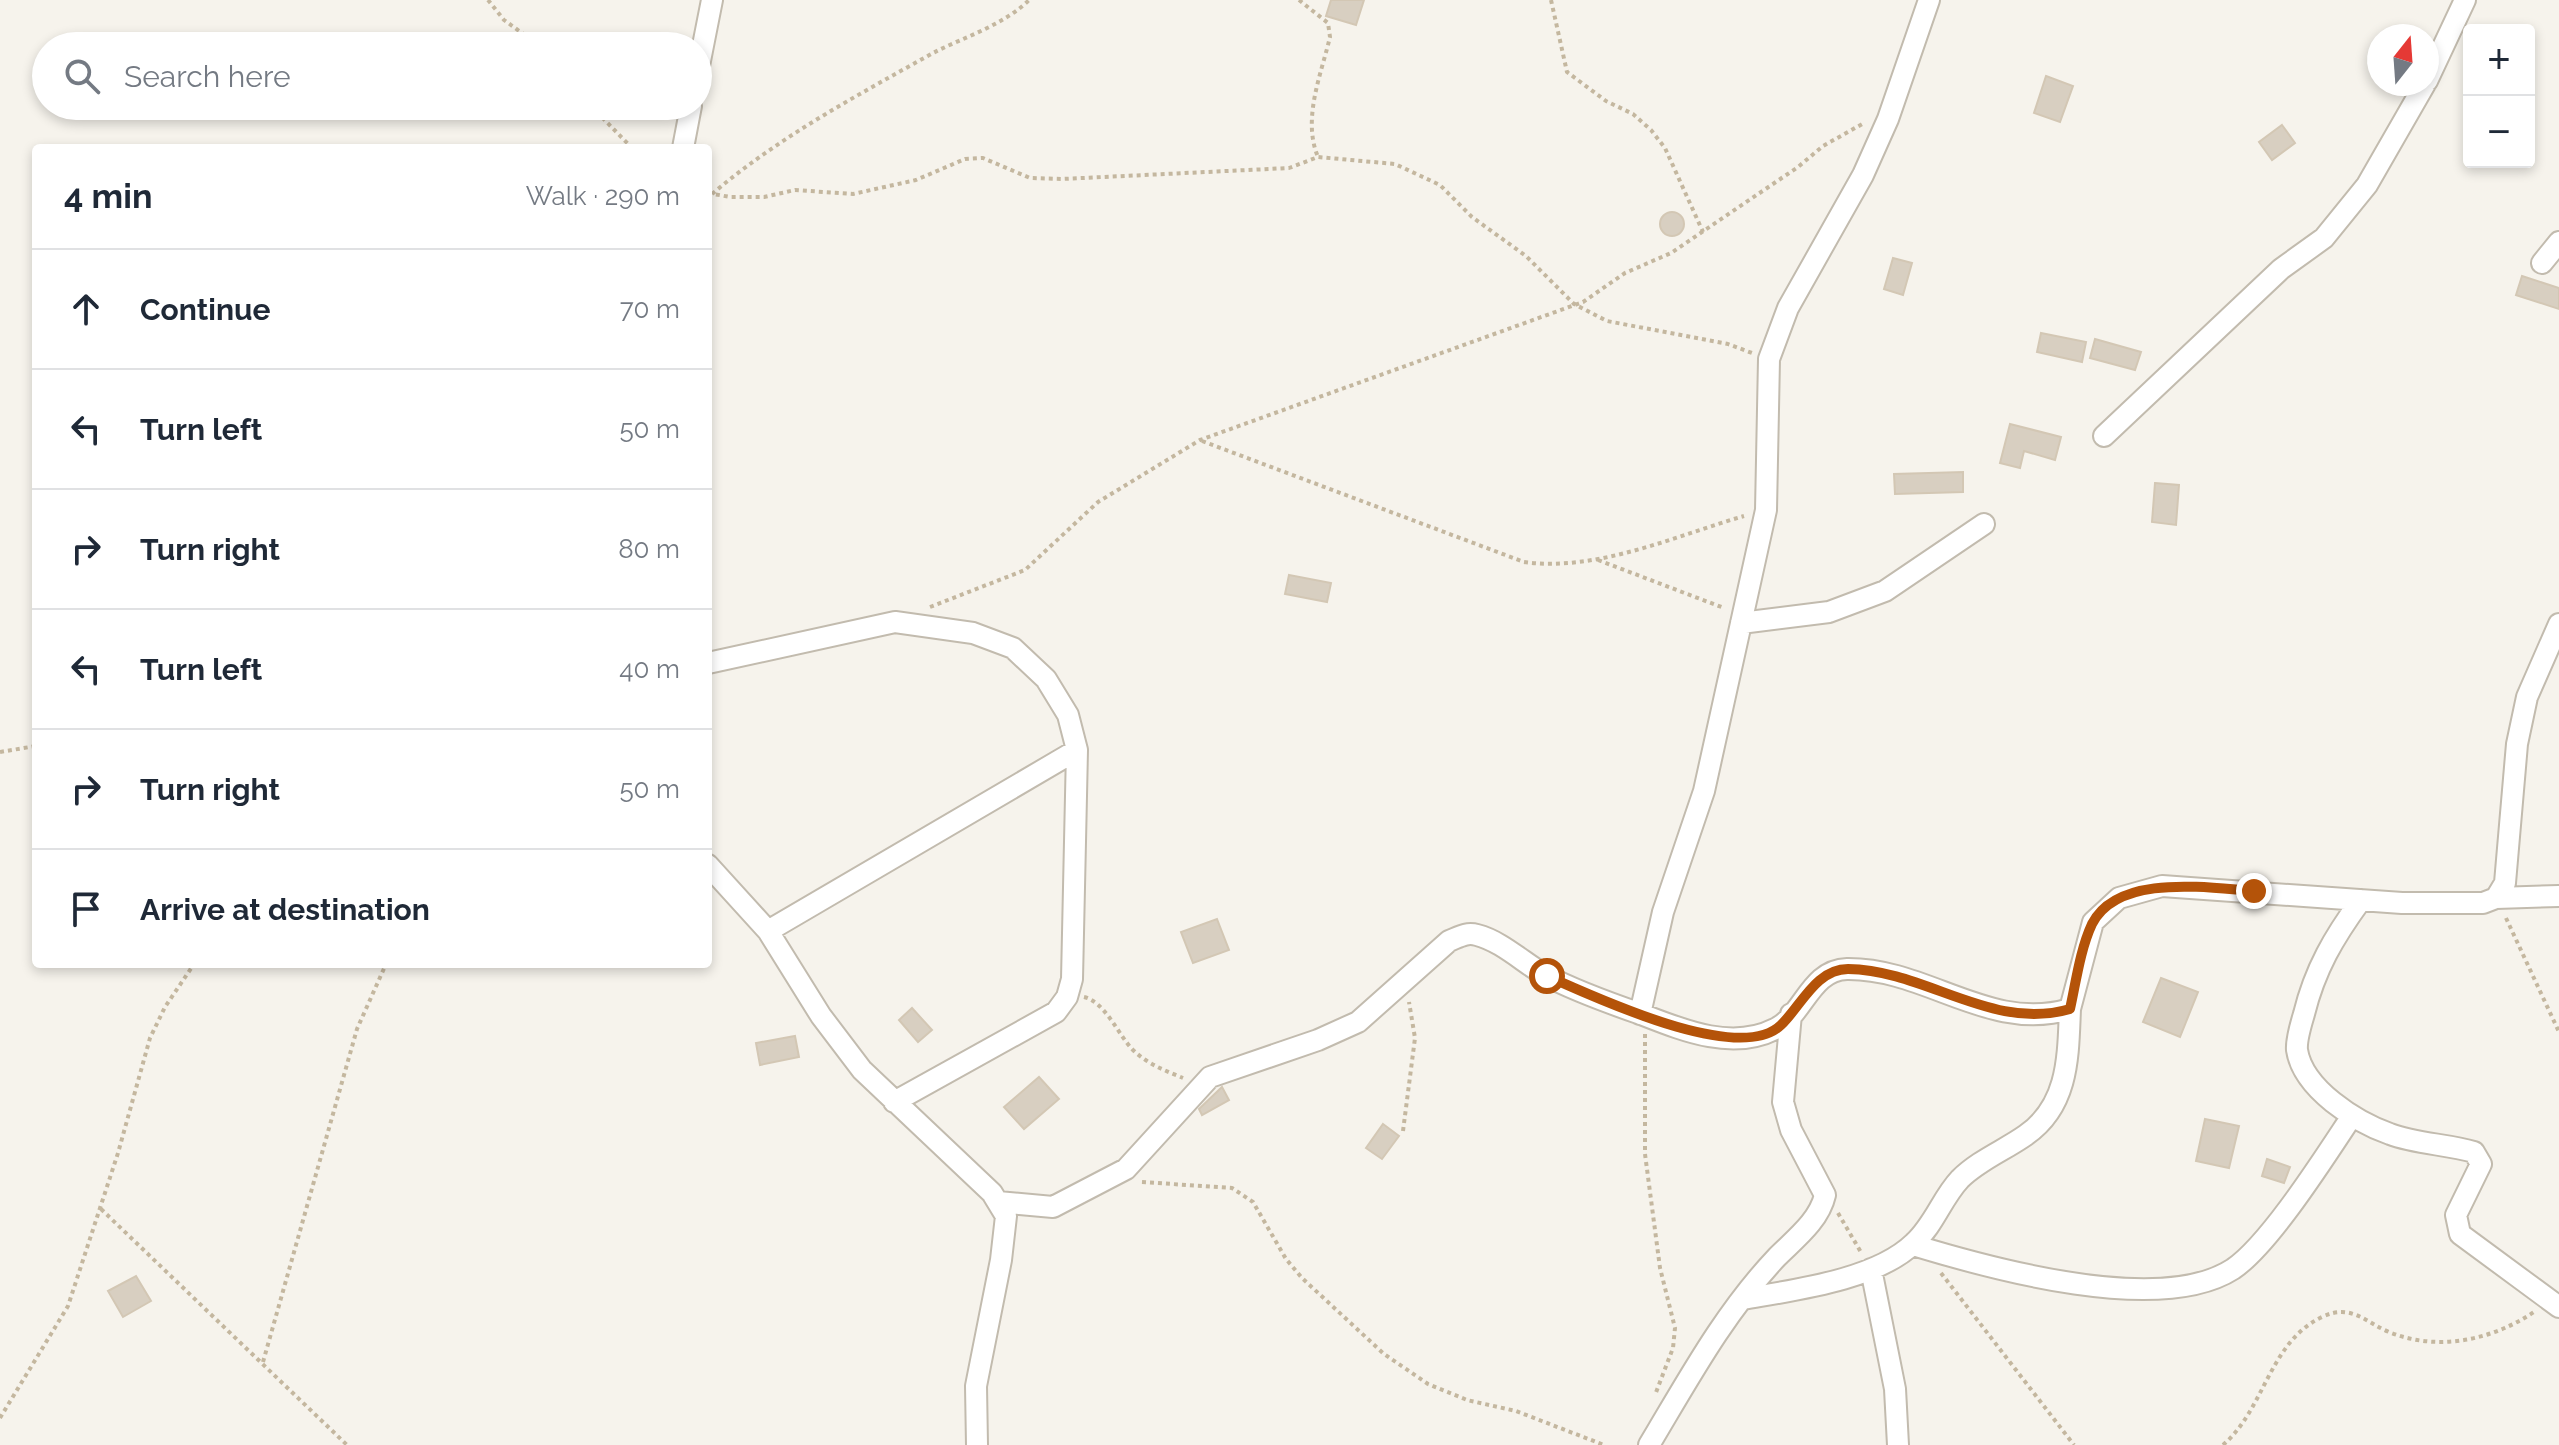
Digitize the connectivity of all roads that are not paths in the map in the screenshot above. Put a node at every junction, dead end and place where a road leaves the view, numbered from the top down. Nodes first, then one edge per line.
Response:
1 (712, 0) edge
2 (1929, 0) edge
3 (2465, 0) edge
4 (706, 32) edge
5 (2439, 55) edge
6 (2418, 96) edge
7 (688, 120) edge
8 (684, 144) edge
9 (2559, 242) edge
10 (2542, 263) dead end
11 (2104, 436) dead end
12 (1984, 524) dead end
13 (1742, 619) junction
14 (2559, 624) edge
15 (712, 662) edge
16 (1077, 750) junction
17 (712, 869) edge
18 (2559, 896) edge
19 (2496, 898) junction
20 (2361, 900) junction
21 (768, 931) junction
22 (2070, 1009) junction
23 (1791, 1014) junction
24 (1643, 1015) junction
25 (894, 1102) junction
26 (2352, 1116) junction
27 (998, 1202) junction
28 (1918, 1246) junction
29 (1871, 1269) junction
30 (1743, 1299) junction
31 (2554, 1305) edge
32 (977, 1445) edge
33 (1649, 1445) edge
34 (1898, 1445) edge

1 - 4 street
2 - 13 street
3 - 5 street
6 - 11 street
7 - 8 street
9 - 10 street
12 - 13 street
13 - 24 street
14 - 19 street
15 - 16 street
16 - 21 street
16 - 25 street
17 - 21 street
18 - 19 street
19 - 20 street
20 - 22 street
20 - 26 street
21 - 25 street
22 - 23 street
22 - 28 street
23 - 24 street
23 - 30 street
24 - 27 street
25 - 27 street
26 - 28 street
26 - 31 street
27 - 32 street
28 - 29 street
29 - 30 street
29 - 34 street
30 - 33 street

